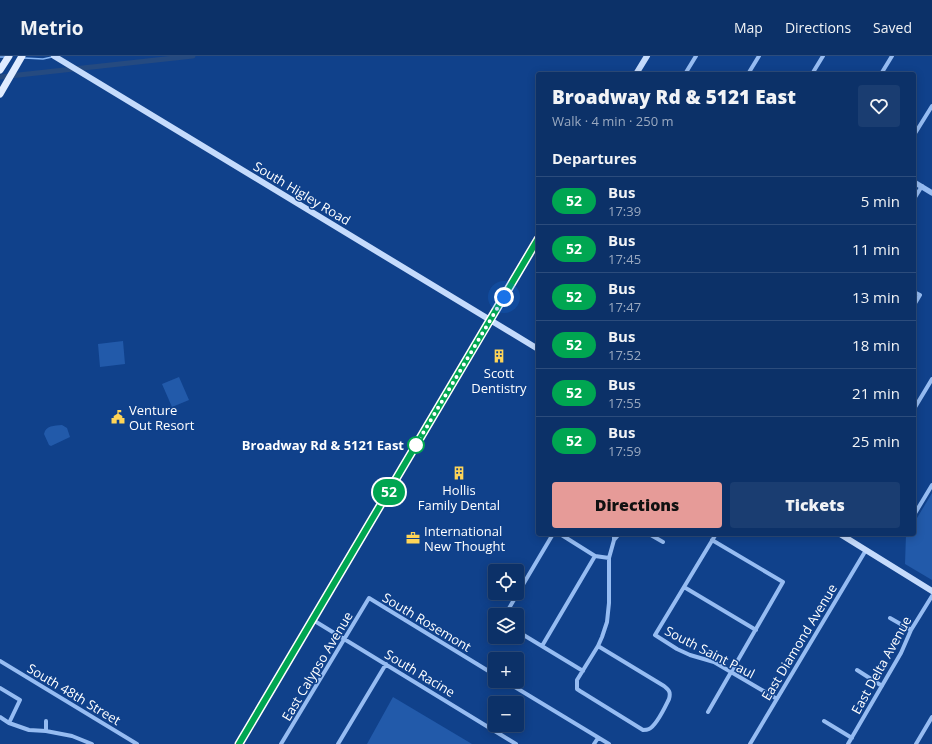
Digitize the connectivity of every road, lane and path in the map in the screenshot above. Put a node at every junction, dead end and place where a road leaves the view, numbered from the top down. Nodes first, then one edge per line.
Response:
1 (8, 56) edge
2 (54, 56) edge
3 (647, 56) edge
4 (696, 56) edge
5 (759, 56) edge
6 (823, 56) edge
7 (892, 56) edge
8 (20, 59) edge
9 (1, 68) edge
10 (637, 72) edge
11 (686, 72) edge
12 (749, 72) edge
13 (813, 72) edge
14 (883, 72) edge
15 (0, 94) edge
16 (932, 106) edge
17 (916, 132) edge
18 (916, 183) edge
19 (922, 186) junction
20 (932, 192) edge
21 (916, 196) edge
22 (536, 242) edge
23 (916, 293) edge
24 (916, 302) edge
25 (491, 320) junction
26 (536, 348) edge
27 (932, 379) edge
28 (916, 406) edge
29 (932, 485) edge
30 (916, 512) edge
31 (552, 536) edge
32 (563, 536) edge
33 (614, 536) edge
34 (617, 536) edge
35 (652, 536) edge
36 (715, 536) edge
37 (843, 536) edge
38 (614, 540) junction
39 (712, 540) junction
40 (663, 542) dead end
41 (866, 550) junction
42 (595, 556) junction
43 (609, 558) junction
44 (684, 587) junction
45 (932, 591) edge
46 (932, 596) edge
47 (369, 598) joint
48 (509, 608) edge
49 (890, 618) dead end
50 (313, 620) junction
51 (756, 630) junction
52 (912, 630) junction
53 (524, 635) edge
54 (344, 639) junction
55 (542, 646) junction
56 (598, 646) junction
57 (0, 661) edge
58 (386, 664) junction
59 (857, 670) dead end
60 (488, 671) edge
61 (583, 671) junction
62 (732, 672) junction
63 (882, 686) junction
64 (0, 688) edge
65 (516, 688) edge
66 (776, 699) junction
67 (708, 712) dead end
68 (0, 717) edge
69 (932, 717) edge
70 (46, 721) dead end
71 (824, 721) dead end
72 (9, 723) junction
73 (46, 731) junction
74 (598, 738) junction
75 (852, 738) junction
76 (92, 744) edge
77 (137, 744) edge
78 (239, 744) edge
79 (281, 744) edge
80 (338, 744) edge
81 (516, 744) edge
82 (594, 744) edge
83 (608, 744) edge
84 (750, 744) edge
85 (848, 744) edge
86 (916, 744) edge

1 - 9 main road
2 - 25 main road, South Higley Road
3 - 10 main road
4 - 11 street
5 - 12 street
6 - 13 street
7 - 14 street
8 - 15 main road
16 - 17 street
18 - 19 street
19 - 20 street
19 - 21 street
22 - 25 main road
23 - 24 street
25 - 26 main road, South Higley Road
25 - 50 main road
27 - 28 street
29 - 30 street
31 - 48 street
32 - 42 street
33 - 38 street
34 - 38 street
35 - 40 street
36 - 39 street
37 - 41 main road
38 - 43 street
39 - 44 street
39 - 51 street
41 - 45 main road
41 - 66 street, East Diamond Avenue
42 - 43 street
42 - 55 street
43 - 56 street
44 - 51 street
44 - 62 street, South Saint Paul
46 - 52 street, East Delta Avenue
47 - 54 street, East Calypso Avenue
47 - 60 street, South Rosemont
49 - 52 street
50 - 54 street, South Racine
50 - 78 main road
51 - 62 street
52 - 63 street, East Delta Avenue
53 - 55 street
54 - 58 street, South Racine
54 - 79 street, East Calypso Avenue
55 - 61 street
56 - 61 street
56 - 61 street
57 - 77 street, South 48th Street
58 - 80 street
58 - 81 street, South Racine
59 - 63 street
62 - 66 street, South Saint Paul
62 - 67 street
63 - 75 street, East Delta Avenue
64 - 72 street
65 - 74 street
66 - 84 street, East Diamond Avenue
68 - 72 street
69 - 86 street
70 - 73 street
71 - 75 street
72 - 73 street
73 - 76 street
74 - 82 street
74 - 83 street
75 - 85 street, East Delta Avenue

